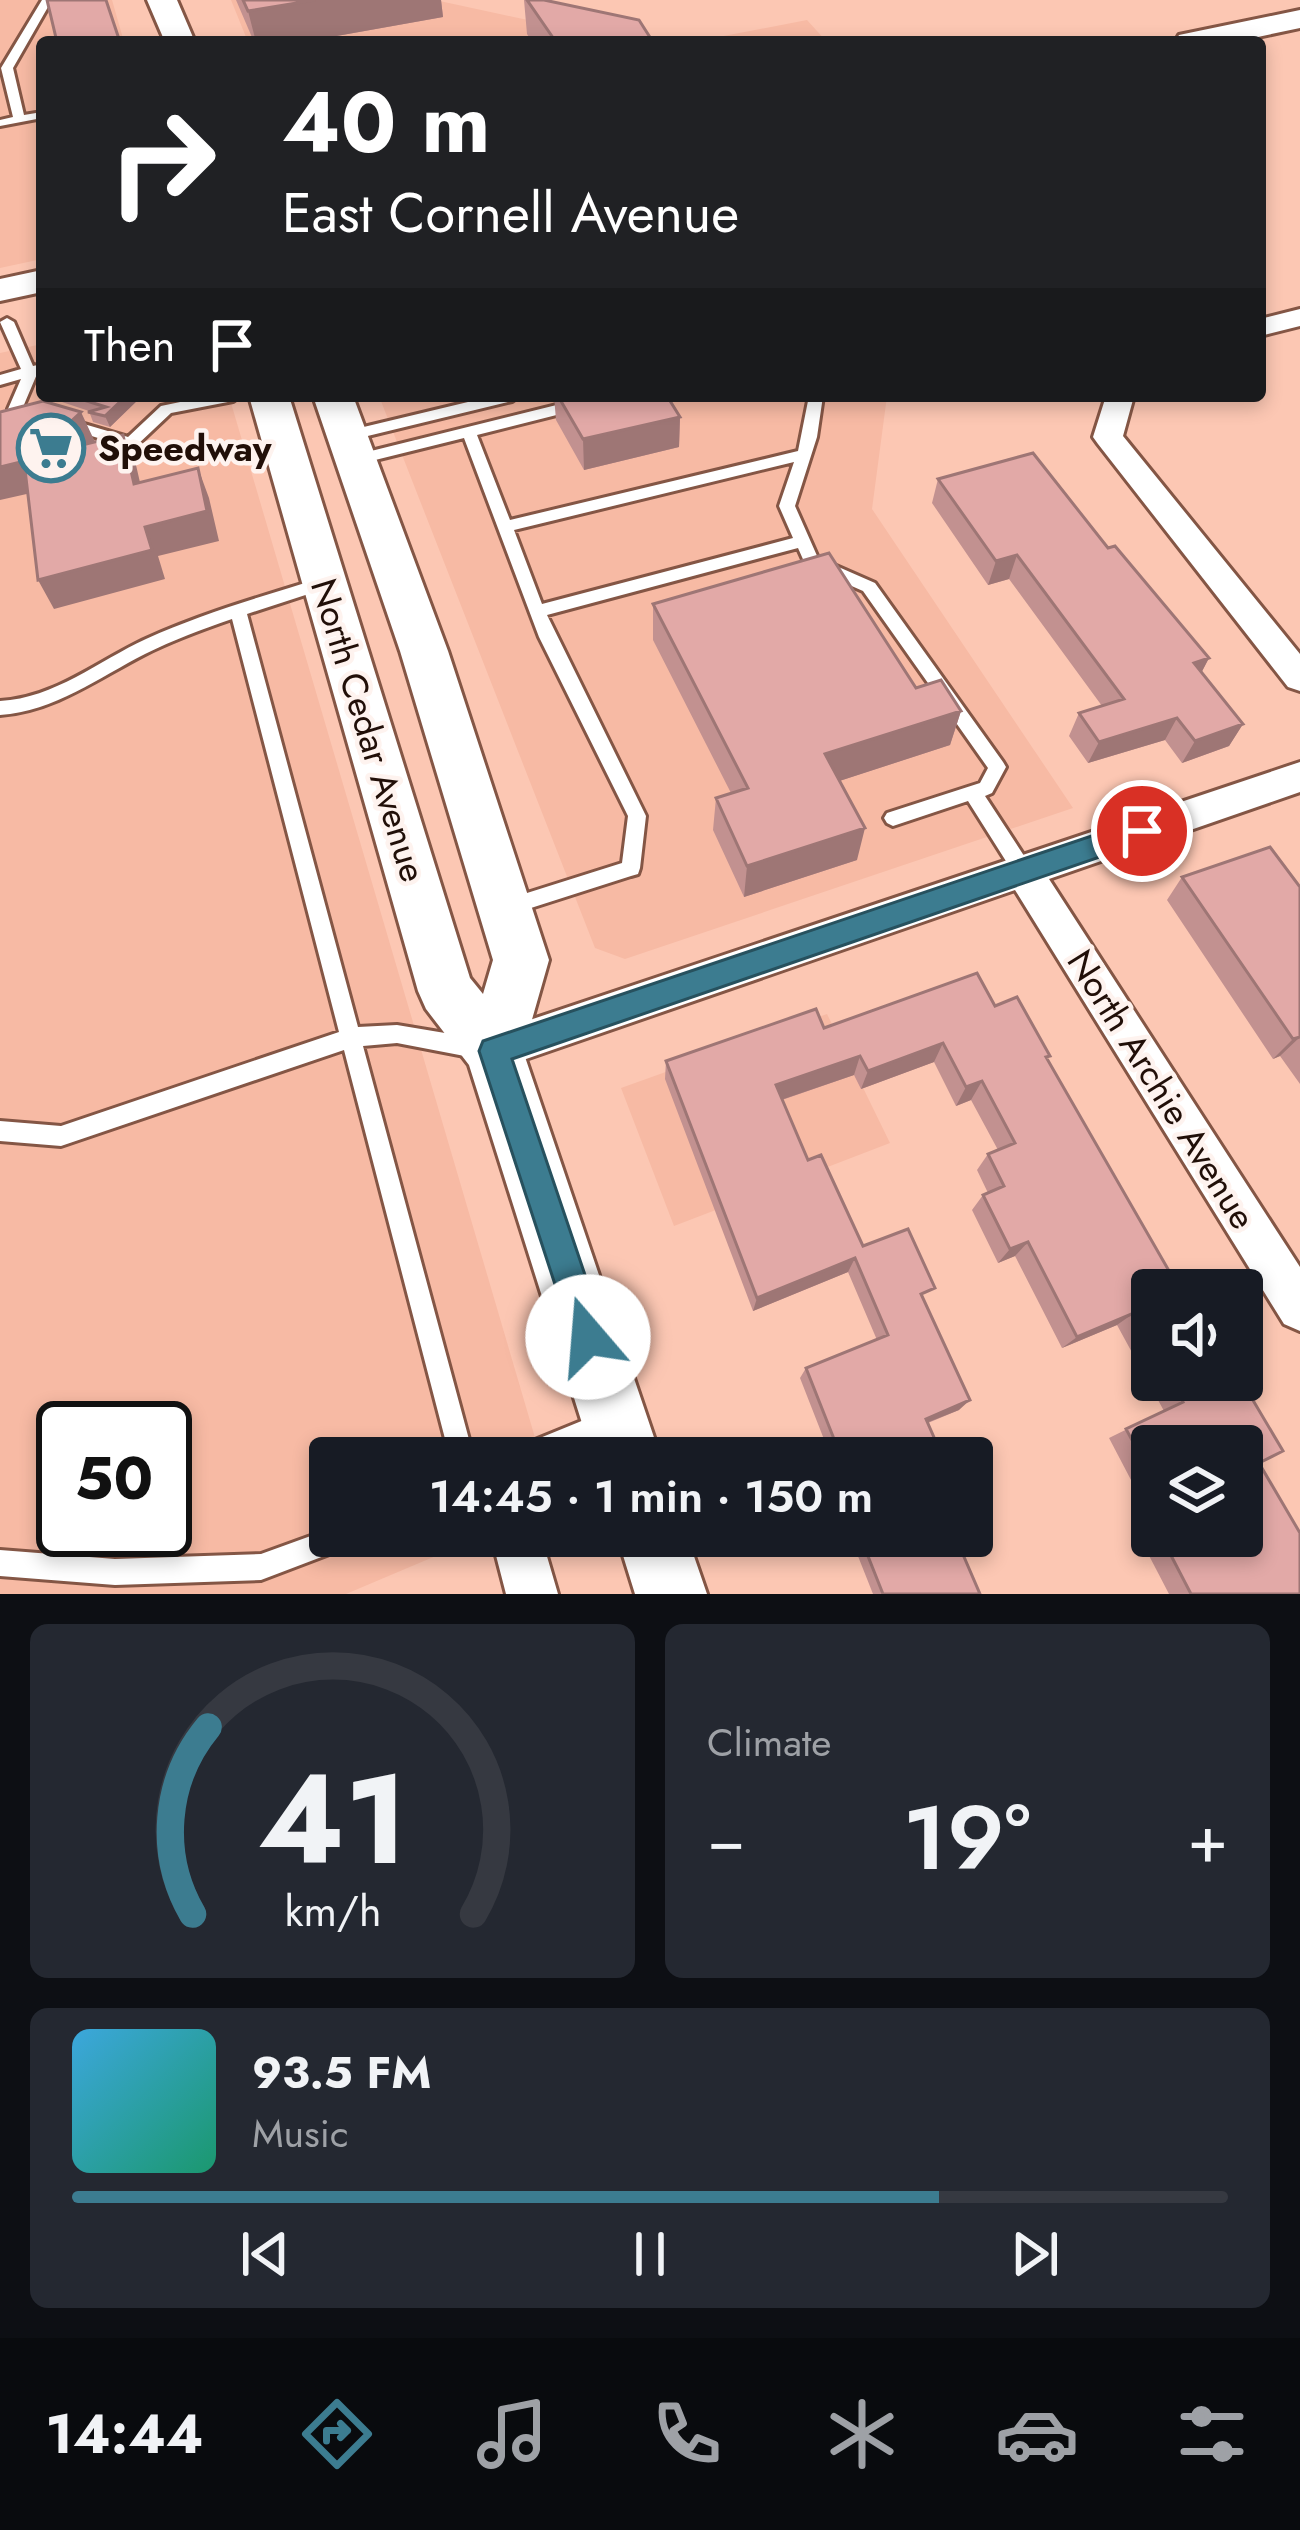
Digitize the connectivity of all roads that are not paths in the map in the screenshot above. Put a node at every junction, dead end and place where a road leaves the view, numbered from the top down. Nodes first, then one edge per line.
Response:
1 (47, 0) edge
2 (142, 0) edge
3 (162, 0) edge
4 (189, 0) edge
5 (1300, 19) edge
6 (155, 36) edge
7 (177, 36) edge
8 (203, 36) edge
9 (1219, 36) edge
10 (1300, 48) edge
11 (1266, 55) edge
12 (36, 117) edge
13 (19, 120) junction
14 (0, 123) edge
15 (36, 287) edge
16 (12, 313) edge
17 (1300, 317) edge
18 (1266, 326) edge
19 (36, 371) edge
20 (0, 380) edge
21 (271, 402) edge
22 (459, 402) edge
23 (541, 402) edge
24 (586, 402) edge
25 (815, 402) edge
26 (1118, 402) edge
27 (169, 403) edge
28 (546, 411) junction
29 (345, 431) edge
30 (469, 433) junction
31 (804, 455) junction
32 (505, 527) junction
33 (802, 541) junction
34 (325, 583) junction
35 (238, 610) junction
36 (537, 611) junction
37 (1300, 678) edge
38 (0, 708) edge
39 (446, 722) junction
40 (1300, 777) edge
41 (973, 793) junction
42 (893, 818) dead end
43 (1023, 871) junction
44 (504, 909) junction
45 (353, 1037) junction
46 (494, 1051) junction
47 (0, 1131) edge
48 (1300, 1308) edge
49 (457, 1437) edge
50 (621, 1437) edge
51 (309, 1549) edge
52 (522, 1557) edge
53 (659, 1557) edge
54 (0, 1563) edge
55 (532, 1594) edge
56 (671, 1594) edge

1 - 13 lane
2 - 6 main road
3 - 7 main road
4 - 8 main road
5 - 9 main road
10 - 11 main road
12 - 13 lane
13 - 14 lane
15 - 16 main road
16 - 19 lane
17 - 18 street
19 - 20 lane
19 - 27 lane
21 - 34 main road, North Cedar Avenue
22 - 29 lane
23 - 28 lane
24 - 28 lane
25 - 31 lane
26 - 37 street
28 - 30 lane
29 - 30 lane
29 - 39 main road, North Cedar Avenue
30 - 32 lane
31 - 32 lane
31 - 33 lane
32 - 36 lane
33 - 36 lane
33 - 41 lane
34 - 35 lane
34 - 39 main road
34 - 46 main road, North Cedar Avenue
35 - 38 lane
35 - 45 lane
36 - 44 lane
39 - 44 main road, North Cedar Avenue
40 - 43 street
41 - 42 lane
41 - 43 lane
43 - 46 street
43 - 48 street, North Archie Avenue
44 - 46 main road, North Cedar Avenue
45 - 46 lane
45 - 47 lane
45 - 49 lane
46 - 50 main road, North Cedar Avenue
51 - 54 lane
52 - 55 street
53 - 56 main road

